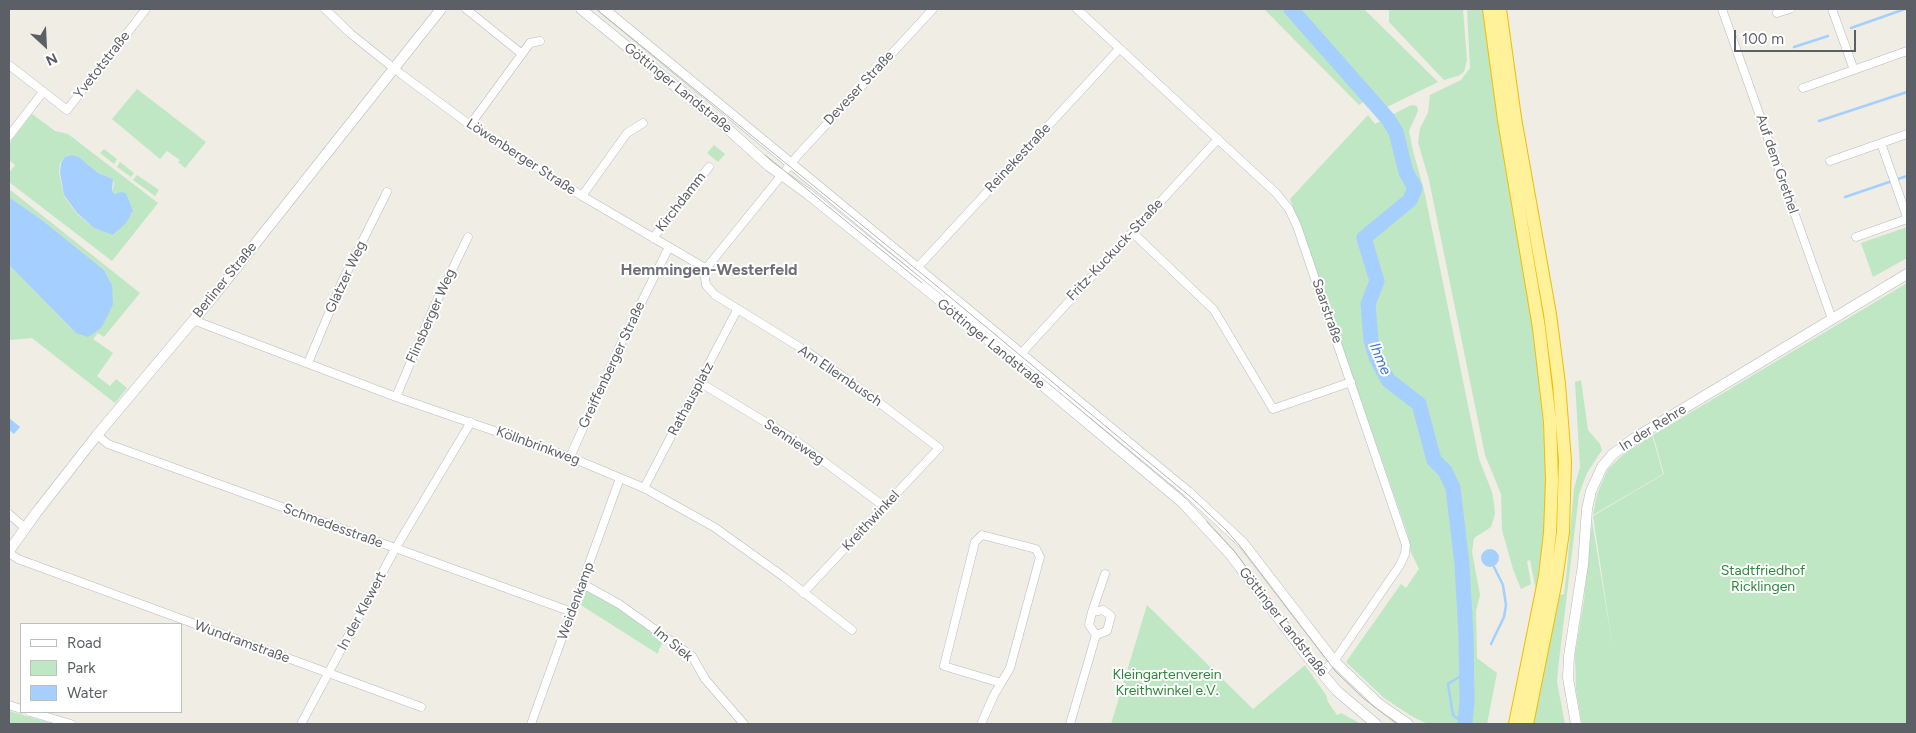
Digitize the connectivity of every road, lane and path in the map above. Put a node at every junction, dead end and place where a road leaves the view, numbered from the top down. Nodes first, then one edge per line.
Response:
1 (146, 9) edge
2 (325, 9) edge
3 (441, 9) edge
4 (466, 9) edge
5 (581, 9) edge
6 (604, 9) edge
7 (933, 9) edge
8 (1077, 9) edge
9 (1489, 9) edge
10 (1500, 9) edge
11 (1722, 9) edge
12 (1790, 9) edge
13 (1832, 9) edge
14 (1777, 13) dead end
15 (540, 41) dead end
16 (1119, 49) junction
17 (1907, 51) edge
18 (522, 54) junction
19 (9, 65) edge
20 (394, 68) junction
21 (1854, 70) junction
22 (1804, 88) dead end
23 (43, 92) junction
24 (643, 123) dead end
25 (470, 124) junction
26 (1907, 134) edge
27 (9, 136) edge
28 (1218, 139) junction
29 (1881, 143) junction
30 (1830, 161) dead end
31 (709, 167) dead end
32 (786, 168) junction
33 (387, 192) dead end
34 (582, 196) junction
35 (1907, 218) edge
36 (1132, 232) junction
37 (468, 237) dead end
38 (653, 238) junction
39 (1856, 238) dead end
40 (669, 247) junction
41 (918, 267) junction
42 (705, 268) junction
43 (1907, 274) edge
44 (737, 310) junction
45 (1832, 319) junction
46 (193, 320) junction
47 (1021, 353) junction
48 (1014, 362) junction
49 (308, 363) junction
50 (699, 382) junction
51 (1351, 382) junction
52 (396, 397) junction
53 (471, 422) junction
54 (97, 435) junction
55 (939, 448) joint
56 (570, 457) junction
57 (620, 478) junction
58 (644, 488) junction
59 (885, 507) junction
60 (9, 514) edge
61 (25, 528) junction
62 (395, 549) junction
63 (9, 552) edge
64 (1105, 574) dead end
65 (583, 584) junction
66 (803, 593) junction
67 (572, 612) junction
68 (1092, 612) junction
69 (852, 630) dead end
70 (1096, 635) junction
71 (1334, 661) junction
72 (1322, 673) junction
73 (328, 674) junction
74 (1001, 683) junction
75 (421, 707) dead end
76 (33, 713) edge
77 (71, 724) edge
78 (302, 724) edge
79 (531, 724) edge
80 (744, 724) edge
81 (981, 724) edge
82 (1070, 724) edge
83 (1376, 724) edge
84 (1408, 724) edge
85 (1516, 724) edge
86 (1527, 724) edge
87 (1576, 724) edge

1 - 23 street, Yvetotstraße
2 - 20 street, Löwenberger Straße
3 - 20 street, Berliner Straße
4 - 18 street
5 - 32 street, Göttinger Landstraße
6 - 32 street, Göttinger Landstraße
7 - 32 street, Deveser Straße
8 - 16 street, Saarstraße
9 - 85 highway
10 - 86 highway
11 - 45 street, Auf dem Grethel
12 - 14 street
13 - 21 street
15 - 18 street
16 - 28 street, Saarstraße
16 - 41 street, Reinekestraße
17 - 21 street
18 - 25 street
19 - 23 street, Yvetotstraße
20 - 25 street, Löwenberger Straße
20 - 46 street, Berliner Straße
21 - 22 street
23 - 27 street
24 - 34 street
25 - 34 street, Löwenberger Straße
26 - 29 street
28 - 36 street, Fritz-Kuckuck-Straße
28 - 51 street, Saarstraße
29 - 30 street
29 - 35 street
31 - 38 street, Kirchdamm
32 - 41 street, Göttinger Landstraße
32 - 42 street
32 - 48 street, Göttinger Landstraße
33 - 49 street, Glatzer Weg
34 - 38 street, Löwenberger Straße
35 - 39 street
36 - 47 street, Fritz-Kuckuck-Straße
36 - 51 street
37 - 52 street, Flinsberger Weg
38 - 40 street, Kirchdamm
40 - 42 street, Kirchdamm
40 - 56 street, Greiffenberger Straße
41 - 47 street, Göttinger Landstraße
42 - 44 street
43 - 45 street, In der Rehre
44 - 50 street, Rathausplatz
44 - 55 street, Am Ellernbusch
45 - 87 street, In der Rehre
46 - 49 street, Köllnbrinkweg
46 - 54 street, Berliner Straße
47 - 48 street, Fritz-Kuckuck-Straße
47 - 71 street, Göttinger Landstraße
48 - 72 street, Göttinger Landstraße
49 - 52 street, Köllnbrinkweg
50 - 58 street, Rathausplatz
50 - 59 street, Sennieweg
51 - 71 street, Saarstraße
52 - 53 street, Köllnbrinkweg
53 - 56 street, Köllnbrinkweg
53 - 62 street, In der Klewert
54 - 61 street, Berliner Straße
54 - 62 street, Schmedesstraße
55 - 59 street, Kreithwinkel
56 - 57 street, Köllnbrinkweg
57 - 58 street, Köllnbrinkweg
57 - 65 street, Weidenkamp
58 - 66 street, Köllnbrinkweg
59 - 66 street, Kreithwinkel
60 - 61 street
61 - 63 street, Berliner Straße
62 - 67 street, Schmedesstraße
62 - 73 street, In der Klewert
63 - 73 street, Wundramstraße
64 - 68 street
65 - 67 street, Weidenkamp
65 - 80 street, Im Siek
66 - 69 street, Köllnbrinkweg
67 - 79 street, Weidenkamp
68 - 70 street
68 - 70 street
70 - 82 street
71 - 72 street, Saarstraße
71 - 84 street, Göttinger Landstraße
72 - 83 street, Göttinger Landstraße
73 - 75 street, Wundramstraße
73 - 78 street, In der Klewert
74 - 74 street
74 - 81 street
76 - 77 street

